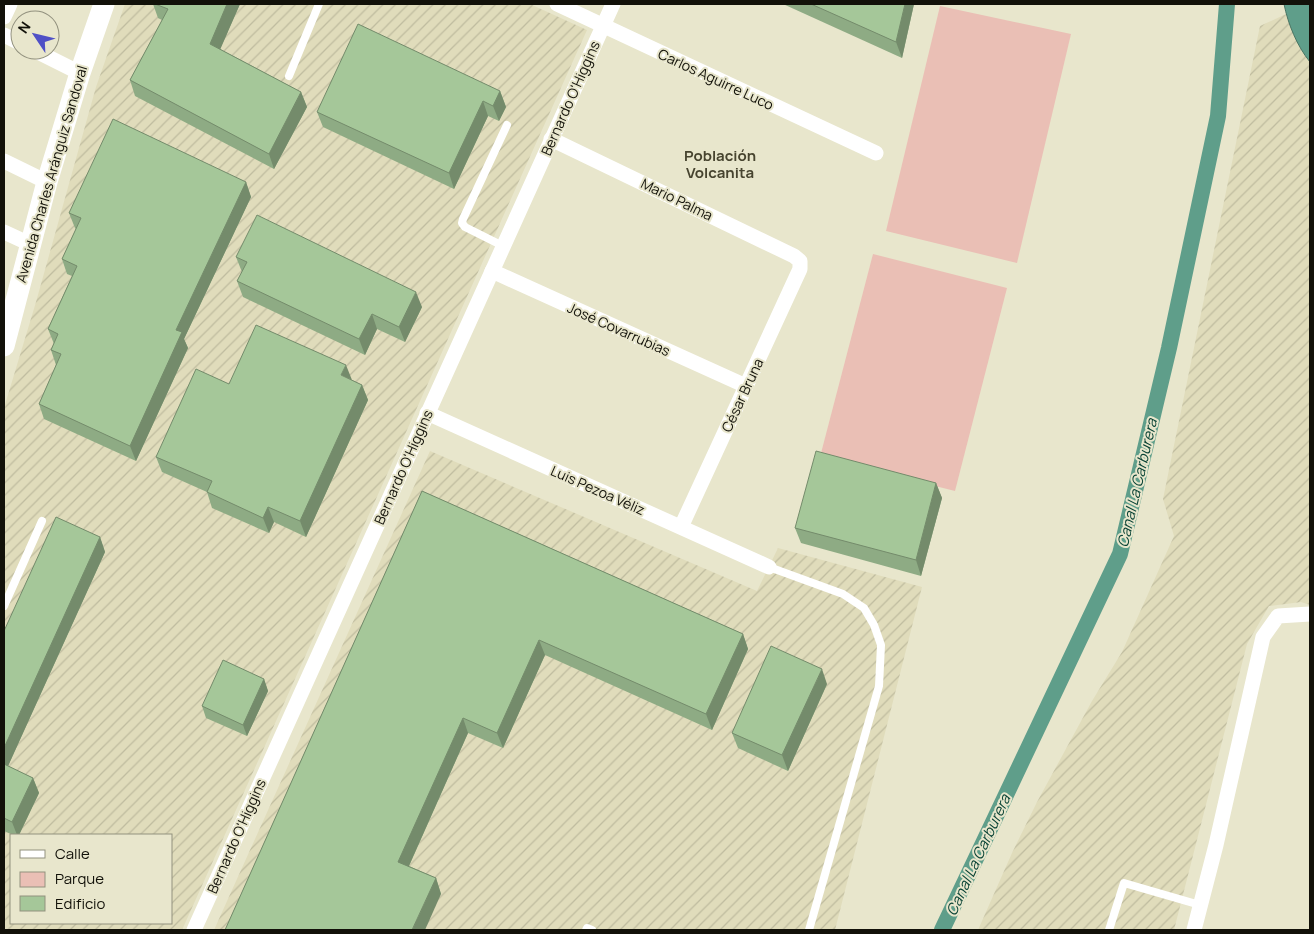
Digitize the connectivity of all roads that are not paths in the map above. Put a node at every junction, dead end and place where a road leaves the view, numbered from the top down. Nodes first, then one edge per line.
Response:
1 (10, 4) edge
2 (104, 4) edge
3 (319, 4) edge
4 (557, 4) edge
5 (613, 4) edge
6 (4, 17) edge
7 (603, 26) junction
8 (54, 60) edge
9 (80, 73) junction
10 (289, 76) dead end
11 (507, 125) dead end
12 (552, 139) junction
13 (876, 153) dead end
14 (4, 161) edge
15 (47, 182) junction
16 (4, 232) edge
17 (30, 244) junction
18 (503, 246) junction
19 (800, 262) joint
20 (492, 271) junction
21 (4, 343) edge
22 (746, 386) junction
23 (428, 413) junction
24 (42, 521) dead end
25 (681, 527) junction
26 (770, 567) joint
27 (4, 606) edge
28 (1310, 614) edge
29 (1200, 905) junction
30 (194, 930) edge
31 (586, 930) edge
32 (592, 930) edge
33 (809, 930) edge
34 (1109, 930) edge
35 (1194, 930) edge

1 - 6 street
2 - 9 street, Avenida Charles Aránguiz Sandoval
3 - 10 lane
4 - 7 street, Carlos Aguirre Luco
5 - 7 street, Bernardo O'Higgins
7 - 12 street, Bernardo O'Higgins
7 - 13 street, Carlos Aguirre Luco
8 - 9 street
9 - 15 street, Avenida Charles Aránguiz Sandoval
11 - 18 lane
12 - 18 street, Bernardo O'Higgins
12 - 19 street, Mario Palma
14 - 15 street
15 - 17 street, Avenida Charles Aránguiz Sandoval
16 - 17 street
17 - 21 street, Avenida Charles Aránguiz Sandoval
18 - 20 street, Bernardo O'Higgins
19 - 22 street, César Bruna
20 - 22 street, José Covarrubias
20 - 23 street, Bernardo O'Higgins
22 - 25 street, César Bruna
23 - 25 street, Luis Pezoa Véliz
23 - 30 street, Bernardo O'Higgins
24 - 27 lane
25 - 26 street, Luis Pezoa Véliz
26 - 33 lane
28 - 29 street
29 - 34 lane
29 - 35 street
31 - 32 lane

